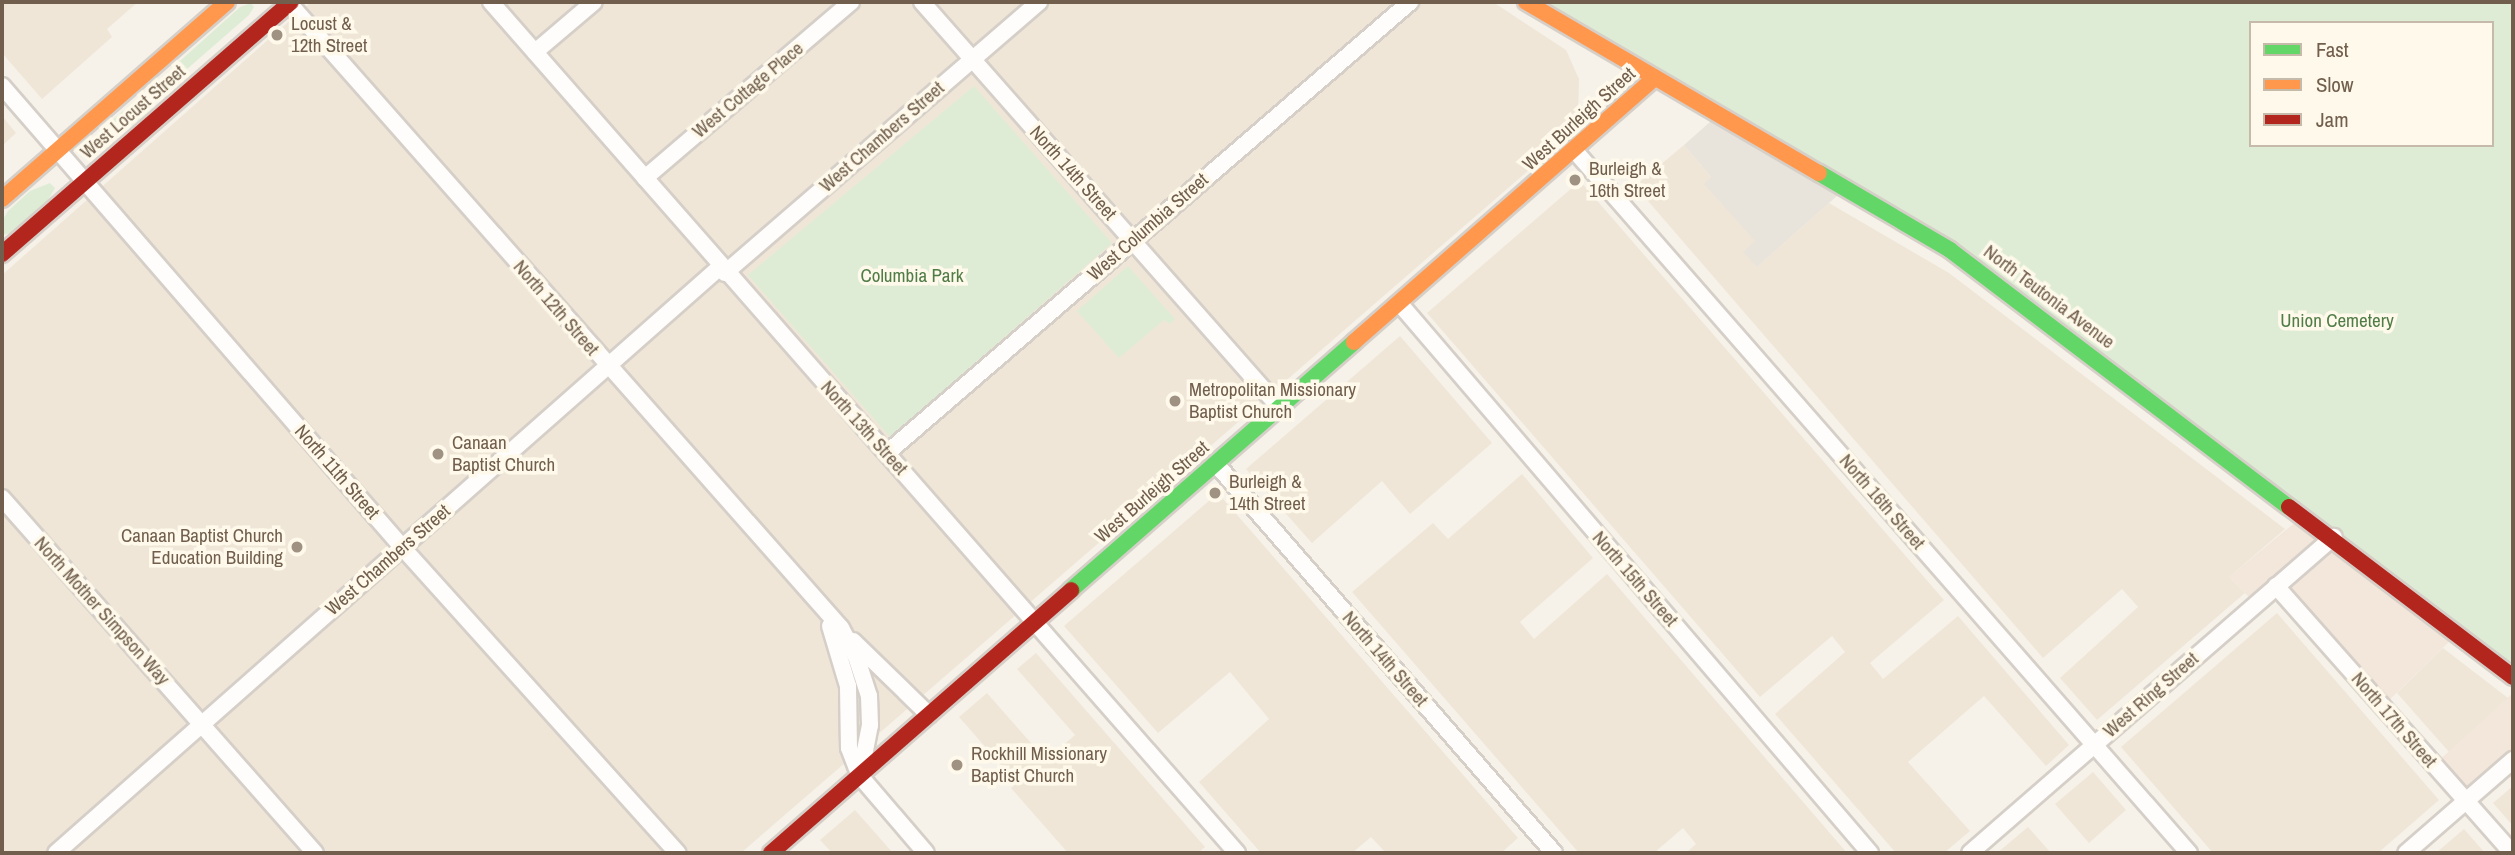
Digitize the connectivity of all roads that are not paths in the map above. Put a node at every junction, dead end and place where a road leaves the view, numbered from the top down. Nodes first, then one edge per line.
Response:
1 (227, 2) edge
2 (289, 2) edge
3 (491, 2) edge
4 (594, 2) edge
5 (851, 2) edge
6 (922, 2) edge
7 (1039, 2) edge
8 (1410, 2) edge
9 (1526, 2) edge
10 (535, 52) junction
11 (973, 60) junction
12 (1655, 78) junction
13 (2, 86) edge
14 (58, 150) junction
15 (1576, 151) junction
16 (645, 178) junction
17 (86, 181) junction
18 (2, 199) edge
19 (1132, 240) junction
20 (2, 254) edge
21 (722, 270) junction
22 (1400, 304) junction
23 (606, 364) junction
24 (1280, 408) junction
25 (887, 453) junction
26 (1216, 464) junction
27 (2, 498) edge
28 (2334, 537) junction
29 (402, 547) junction
30 (2276, 586) junction
31 (826, 615) junction
32 (1035, 621) junction
33 (841, 628) junction
34 (2513, 677) edge
35 (929, 715) junction
36 (202, 724) junction
37 (2095, 744) junction
38 (2513, 760) edge
39 (860, 776) junction
40 (2467, 802) junction
41 (56, 853) edge
42 (315, 853) edge
43 (678, 853) edge
44 (771, 853) edge
45 (926, 853) edge
46 (1237, 853) edge
47 (1554, 853) edge
48 (1870, 853) edge
49 (1970, 853) edge
50 (2189, 853) edge
51 (2406, 853) edge
52 (2512, 853) edge

1 - 14 main road, West Locust Street
2 - 17 main road, West Locust Street
2 - 23 street, North 12th Street
3 - 10 street, North 13th Street
4 - 10 street
5 - 16 street, West Cottage Place
6 - 11 street, North 14th Street
7 - 11 street, West Chambers Street
8 - 19 street, West Columbia Street
9 - 12 main road, North Teutonia Avenue
10 - 16 street, North 13th Street
11 - 19 street, North 14th Street
11 - 21 street, West Chambers Street
12 - 15 main road, West Burleigh Street
12 - 28 main road, North Teutonia Avenue
13 - 14 street, North 11th Street
14 - 17 street, North 11th Street
14 - 18 main road, West Locust Street
15 - 22 main road, West Burleigh Street
15 - 37 street, North 16th Street
16 - 21 street, North 13th Street
17 - 20 main road, West Locust Street
17 - 29 street, North 11th Street
19 - 24 street, North 14th Street
19 - 25 street, West Columbia Street
21 - 23 street, West Chambers Street
21 - 25 street, North 13th Street
22 - 24 main road, West Burleigh Street
22 - 48 street, North 15th Street
23 - 29 street, West Chambers Street
23 - 31 street, North 12th Street
24 - 26 main road, West Burleigh Street
25 - 32 street, North 13th Street
26 - 32 main road, West Burleigh Street
26 - 47 street, North 14th Street
27 - 36 street, North Mother Simpson Way
28 - 30 street, West Ring Street
28 - 34 main road, North Teutonia Avenue
29 - 36 street, West Chambers Street
29 - 43 street, North 11th Street
30 - 37 street, West Ring Street
30 - 40 street, North 17th Street
31 - 33 street, North 12th Street
31 - 39 street, North 12th Street
32 - 35 main road, West Burleigh Street
32 - 46 street, North 13th Street
33 - 35 street
33 - 39 street, North 12th Street
35 - 39 main road, West Burleigh Street
36 - 41 street, West Chambers Street
36 - 42 street, North Mother Simpson Way
37 - 49 street, West Ring Street
37 - 50 street, North 16th Street
38 - 40 street
39 - 44 main road, West Burleigh Street
39 - 45 street, North 12th Street
40 - 51 street
40 - 52 street, North 17th Street

